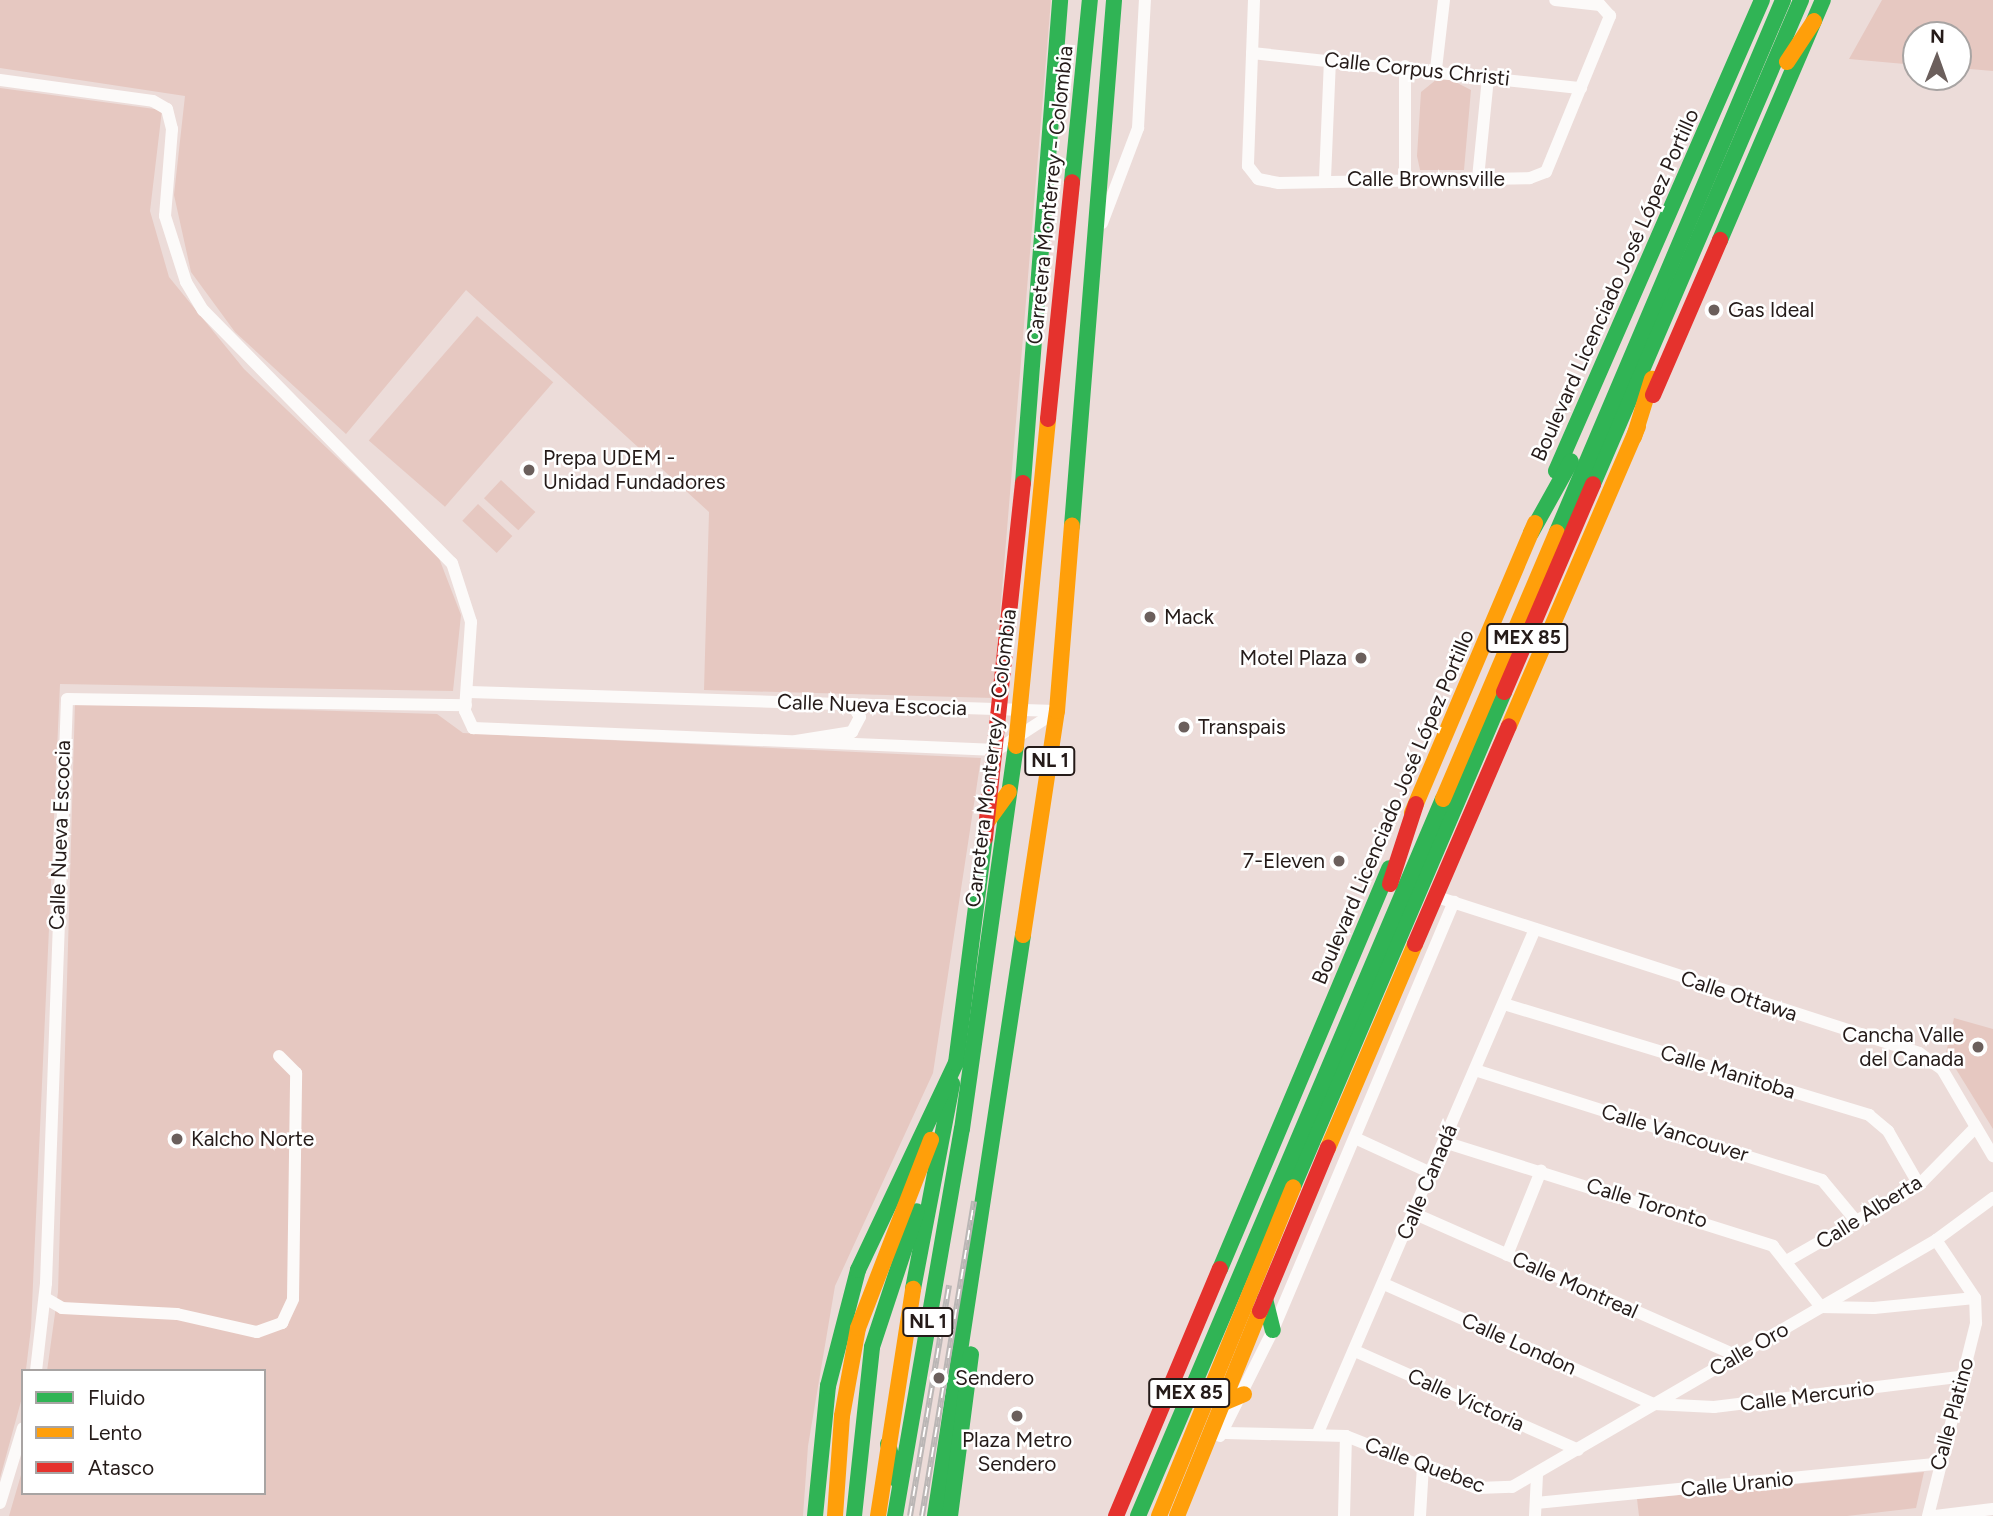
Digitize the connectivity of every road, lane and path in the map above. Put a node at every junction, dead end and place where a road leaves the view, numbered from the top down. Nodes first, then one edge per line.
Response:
1 (1060, 0) edge
2 (1090, 0) edge
3 (1114, 0) edge
4 (1145, 0) edge
5 (1254, 0) edge
6 (1444, 0) edge
7 (1555, 0) edge
8 (1762, 0) edge
9 (1783, 0) edge
10 (1801, 0) edge
11 (1823, 0) edge
12 (1814, 21) junction
13 (1252, 53) junction
14 (1330, 58) junction
15 (1405, 66) junction
16 (1436, 69) junction
17 (1488, 77) junction
18 (0, 80) edge
19 (1581, 88) junction
20 (1755, 108) junction
21 (1405, 177) junction
22 (1478, 177) junction
23 (1325, 179) junction
24 (1100, 230) junction
25 (1666, 313) junction
26 (1618, 384) junction
27 (1634, 437) junction
28 (1531, 533) junction
29 (467, 698) junction
30 (852, 704) junction
31 (1012, 709) junction
32 (1056, 711) junction
33 (1017, 738) junction
34 (789, 743) junction
35 (998, 750) junction
36 (1010, 792) junction
37 (1416, 804) junction
38 (987, 822) junction
39 (1437, 897) junction
40 (1454, 902) junction
41 (1535, 929) junction
42 (1374, 956) junction
43 (1504, 1004) junction
44 (279, 1056) dead end
45 (956, 1063) junction
46 (1475, 1070) junction
47 (1360, 1073) junction
48 (1378, 1083) junction
49 (949, 1102) junction
50 (1973, 1130) junction
51 (1355, 1138) junction
52 (1444, 1142) junction
53 (1993, 1156) edge
54 (1541, 1171) junction
55 (1431, 1173) junction
56 (931, 1175) junction
57 (1919, 1185) junction
58 (1993, 1198) edge
59 (1413, 1213) junction
60 (1299, 1217) junction
61 (1857, 1222) junction
62 (1317, 1226) junction
63 (1936, 1240) junction
64 (1507, 1255) junction
65 (1790, 1259) junction
66 (973, 1273) junction
67 (1384, 1284) junction
68 (45, 1298) junction
69 (1975, 1298) junction
70 (1265, 1299) junction
71 (1821, 1307) junction
72 (1273, 1330) junction
73 (1355, 1351) junction
74 (1737, 1356) junction
75 (36, 1369) edge
76 (1959, 1377) junction
77 (1244, 1394) junction
78 (915, 1395) junction
79 (1222, 1404) junction
80 (1654, 1404) junction
81 (1226, 1433) junction
82 (21, 1434) edge
83 (1317, 1435) junction
84 (1346, 1436) junction
85 (888, 1444) junction
86 (1207, 1444) junction
87 (1578, 1450) junction
88 (1937, 1464) junction
89 (1423, 1465) junction
90 (1537, 1475) junction
91 (900, 1486) junction
92 (0, 1503) edge
93 (1993, 1509) edge
94 (1535, 1510) edge
95 (816, 1516) edge
96 (835, 1516) edge
97 (854, 1516) edge
98 (878, 1516) edge
99 (884, 1516) edge
100 (894, 1516) edge
101 (906, 1516) edge
102 (935, 1516) edge
103 (950, 1516) edge
104 (1116, 1516) edge
105 (1138, 1516) edge
106 (1159, 1516) edge
107 (1177, 1516) edge
108 (1344, 1516) edge
109 (1420, 1516) edge
110 (1928, 1516) edge
111 (1935, 1516) edge

1 - 31 main road, NL 1
2 - 31 main road, Carretera Monterrey - Colombia / NL 1
3 - 24 main road, NL 1
4 - 24 street
5 - 13 street, Calle Brownsville
6 - 16 street
7 - 19 street, Calle Brownsville
8 - 28 main road, Boulevard Licenciado José López Portillo
9 - 26 main road, Boulevard Licenciado José López Portillo / MEX 85
10 - 20 main road, MEX 85
11 - 12 main road
12 - 20 main road
12 - 27 main road
13 - 14 street, Calle Corpus Christi
13 - 23 street, Calle Brownsville
14 - 15 street, Calle Corpus Christi
14 - 23 street
15 - 16 street, Calle Corpus Christi
15 - 21 street
16 - 17 street, Calle Corpus Christi
17 - 19 street, Calle Corpus Christi
17 - 22 street
18 - 29 street
19 - 22 street, Calle Brownsville
20 - 25 main road, MEX 85
21 - 22 street, Calle Brownsville
21 - 23 street, Calle Brownsville
24 - 32 main road, NL 1
25 - 27 main road
25 - 106 main road, MEX 85
26 - 28 main road
26 - 42 main road, Boulevard Licenciado José López Portillo / MEX 85
27 - 39 main road
28 - 37 main road, Boulevard Licenciado José López Portillo
29 - 30 street, Calle Nueva Escocia
29 - 34 street, Calle Nueva Escocia
29 - 68 street, Calle Nueva Escocia
30 - 31 street, Calle Nueva Escocia
30 - 34 street
31 - 32 street, Calle Nueva Escocia
31 - 33 main road, Carretera Monterrey - Colombia / NL 1
31 - 35 main road, NL 1
32 - 33 street
32 - 66 main road, NL 1
33 - 35 street
33 - 36 main road, Carretera Monterrey - Colombia / NL 1
34 - 35 street, Calle Nueva Escocia
35 - 38 main road, NL 1
36 - 38 main road
36 - 78 main road, Carretera Monterrey - Colombia / NL 1
37 - 42 main road
37 - 104 main road, Boulevard Licenciado José López Portillo
38 - 45 main road, NL 1
39 - 40 street, Calle Ottawa
39 - 47 main road
40 - 41 street, Calle Ottawa
40 - 48 street
41 - 43 street, Calle Canadá
41 - 50 street, Calle Ottawa
42 - 105 main road, Boulevard Licenciado José López Portillo / MEX 85
43 - 46 street, Calle Canadá
43 - 57 street, Calle Manitoba
44 - 68 street
45 - 49 main road
45 - 95 main road, NL 1
46 - 52 street, Calle Canadá
46 - 61 street, Calle Vancouver
47 - 48 street
47 - 60 main road
48 - 51 street
49 - 56 main road
49 - 96 main road
50 - 53 street, Calle Ottawa
50 - 57 street, Calle Alberta
51 - 55 street
51 - 62 street
52 - 54 street, Calle Toronto
52 - 55 street, Calle Canadá
54 - 64 street
54 - 65 street, Calle Toronto
55 - 59 street, Calle Canadá
56 - 85 main road
56 - 97 main road
57 - 61 street, Calle Alberta
58 - 63 street, Calle Oro
59 - 64 street, Calle Montreal
59 - 67 street, Calle Canadá
60 - 62 street
60 - 70 main road
61 - 65 street, Calle Alberta
62 - 72 street
63 - 69 street
63 - 71 street, Calle Oro
64 - 74 street, Calle Montreal
65 - 71 street, Calle Toronto
66 - 102 main road, NL 1
66 - 103 main road, NL 1
67 - 73 street, Calle Canadá
67 - 80 street, Calle London
68 - 75 street, Calle Nueva Escocia
69 - 71 street
69 - 76 street, Calle Platino
70 - 72 main road
70 - 79 main road
71 - 74 street, Calle Oro
72 - 77 street
73 - 83 street, Calle Canadá
73 - 87 street, Calle Victoria
74 - 80 street, Calle Oro
76 - 80 street, Calle Mercurio
76 - 88 street, Calle Platino
77 - 79 main road
77 - 81 street
78 - 91 main road, Carretera Monterrey - Colombia / NL 1
78 - 101 main road
79 - 86 main road
80 - 87 street, Calle Oro
81 - 83 street, Calle Quebec
81 - 86 street
82 - 92 street
83 - 84 street, Calle Quebec
84 - 89 street, Calle Quebec
84 - 108 street
85 - 91 main road
85 - 98 main road
86 - 107 main road
87 - 90 street, Calle Oro
88 - 94 street, Calle Uranio
88 - 110 street, Calle Platino
89 - 90 street, Calle Quebec
89 - 109 street
90 - 94 street
91 - 99 main road
91 - 100 main road, Carretera Monterrey - Colombia / NL 1
93 - 111 street

